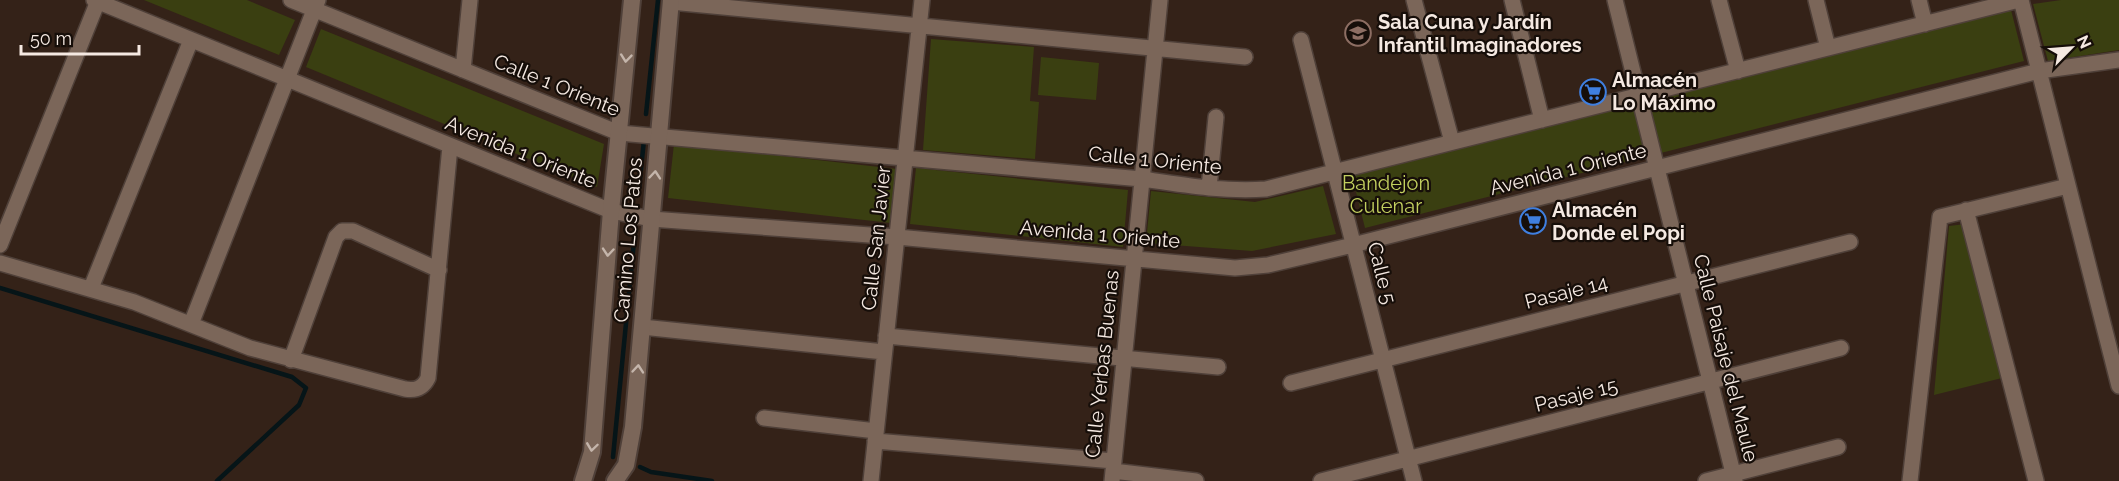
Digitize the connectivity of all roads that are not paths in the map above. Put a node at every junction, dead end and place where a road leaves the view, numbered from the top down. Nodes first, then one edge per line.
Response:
1 (291, 0) edge
2 (470, 0) edge
3 (632, 0) edge
4 (922, 0) edge
5 (1160, 0) edge
6 (1414, 0) edge
7 (1512, 0) edge
8 (1615, 0) edge
9 (1719, 0) edge
10 (1816, 0) edge
11 (1919, 0) edge
12 (2020, 0) edge
13 (96, 1) edge
14 (671, 1) edge
15 (316, 5) edge
16 (1925, 24) junction
17 (919, 27) junction
18 (191, 40) junction
19 (1301, 40) dead end
20 (1155, 48) junction
21 (1828, 48) junction
22 (1245, 57) dead end
23 (2119, 60) edge
24 (463, 70) junction
25 (1737, 71) junction
26 (2039, 71) junction
27 (287, 79) junction
28 (1639, 95) junction
29 (1216, 117) dead end
30 (1542, 120) junction
31 (619, 133) junction
32 (659, 136) junction
33 (1452, 142) junction
34 (450, 146) junction
35 (905, 158) junction
36 (1657, 168) junction
37 (1334, 172) junction
38 (1142, 179) junction
39 (2068, 186) junction
40 (1209, 188) junction
41 (1966, 210) junction
42 (611, 212) junction
43 (651, 219) junction
44 (897, 237) junction
45 (1850, 242) dead end
46 (0, 245) edge
47 (1353, 245) junction
48 (1134, 258) junction
49 (0, 263) edge
50 (439, 270) junction
51 (1685, 284) junction
52 (91, 288) junction
53 (191, 324) junction
54 (642, 327) junction
55 (886, 336) junction
56 (1841, 348) dead end
57 (884, 352) junction
58 (1124, 358) junction
59 (291, 360) junction
60 (1383, 360) junction
61 (1218, 367) dead end
62 (1710, 382) junction
63 (1291, 383) dead end
64 (2119, 386) edge
65 (764, 418) dead end
66 (876, 436) junction
67 (1838, 447) dead end
68 (1408, 459) junction
69 (1113, 471) edge
70 (1734, 478) edge
71 (584, 481) edge
72 (615, 481) edge
73 (871, 481) edge
74 (1196, 481) edge
75 (1321, 481) edge
76 (1414, 481) edge
77 (1706, 481) edge
78 (1910, 481) edge
79 (2036, 481) edge

1 - 15 street, Calle 1 Oriente
2 - 24 street
3 -> 31 street, Camino Los Patos
4 - 17 street, Calle San Javier
5 - 20 street, Calle Yerbas Buenas
6 - 33 street
7 - 30 street
8 - 28 street, Calle Paisaje del Maule
9 - 25 street
10 - 21 street
11 - 16 street
12 - 16 street, Calle 1 Oriente
12 - 26 street
13 - 18 street, Avenida 1 Oriente
13 - 46 street
14 - 17 street
14 - 32 street, Camino Los Patos
15 - 24 street, Calle 1 Oriente
15 - 27 street
16 - 21 street, Calle 1 Oriente
17 - 20 street
17 - 35 street, Calle San Javier
18 - 27 street, Avenida 1 Oriente
18 - 52 street
19 - 37 street, Calle 5
20 - 22 street
20 - 38 street, Calle Yerbas Buenas
21 - 25 street, Calle 1 Oriente
23 - 26 street, Avenida 1 Oriente
24 - 31 street, Calle 1 Oriente
25 - 28 street, Calle 1 Oriente
26 - 36 street, Avenida 1 Oriente
26 - 39 street
27 - 34 street, Avenida 1 Oriente
27 - 53 street
28 - 30 street, Calle 1 Oriente
28 - 36 street, Calle Paisaje del Maule
29 - 40 street
30 - 33 street, Calle 1 Oriente
31 - 32 street, Calle 1 Oriente
31 - 42 street, Camino Los Patos
32 - 35 street, Calle 1 Oriente
43 -> 32 street, Camino Los Patos
33 - 37 street, Calle 1 Oriente
34 - 42 street, Avenida 1 Oriente
34 - 50 street
35 - 38 street, Calle 1 Oriente
35 - 44 street, Calle San Javier
36 - 47 street, Avenida 1 Oriente
36 - 51 street, Calle Paisaje del Maule
37 - 40 street, Calle 1 Oriente
37 - 47 street, Calle 5
38 - 40 street, Calle 1 Oriente
38 - 48 street, Calle Yerbas Buenas
39 - 41 street
39 - 64 street
41 - 78 street
41 - 79 street
42 - 43 street, Avenida 1 Oriente
42 -> 71 street, Camino Los Patos
43 - 44 street, Avenida 1 Oriente
43 - 54 street, Camino Los Patos
44 - 48 street, Avenida 1 Oriente
44 - 55 street, Calle San Javier
45 - 51 street, Pasaje 14
47 - 48 street, Avenida 1 Oriente
47 - 60 street, Calle 5
48 - 58 street, Calle Yerbas Buenas
49 - 52 street
50 - 59 street
50 - 59 street
51 - 60 street, Pasaje 14
51 - 62 street, Calle Paisaje del Maule
52 - 53 street
53 - 59 street
54 - 57 street
72 -> 54 street, Camino Los Patos
55 - 57 street, Calle San Javier
55 - 58 street
56 - 62 street, Pasaje 15
57 - 66 street, Calle San Javier
58 - 61 street
58 - 69 street, Calle Yerbas Buenas
60 - 63 street, Pasaje 14
60 - 68 street, Calle 5
62 - 68 street, Pasaje 15
62 - 70 street, Calle Paisaje del Maule
65 - 66 street
66 - 69 street
66 - 73 street, Calle San Javier
67 - 70 street
68 - 75 street, Pasaje 15
68 - 76 street, Calle 5
69 - 74 street
70 - 77 street

